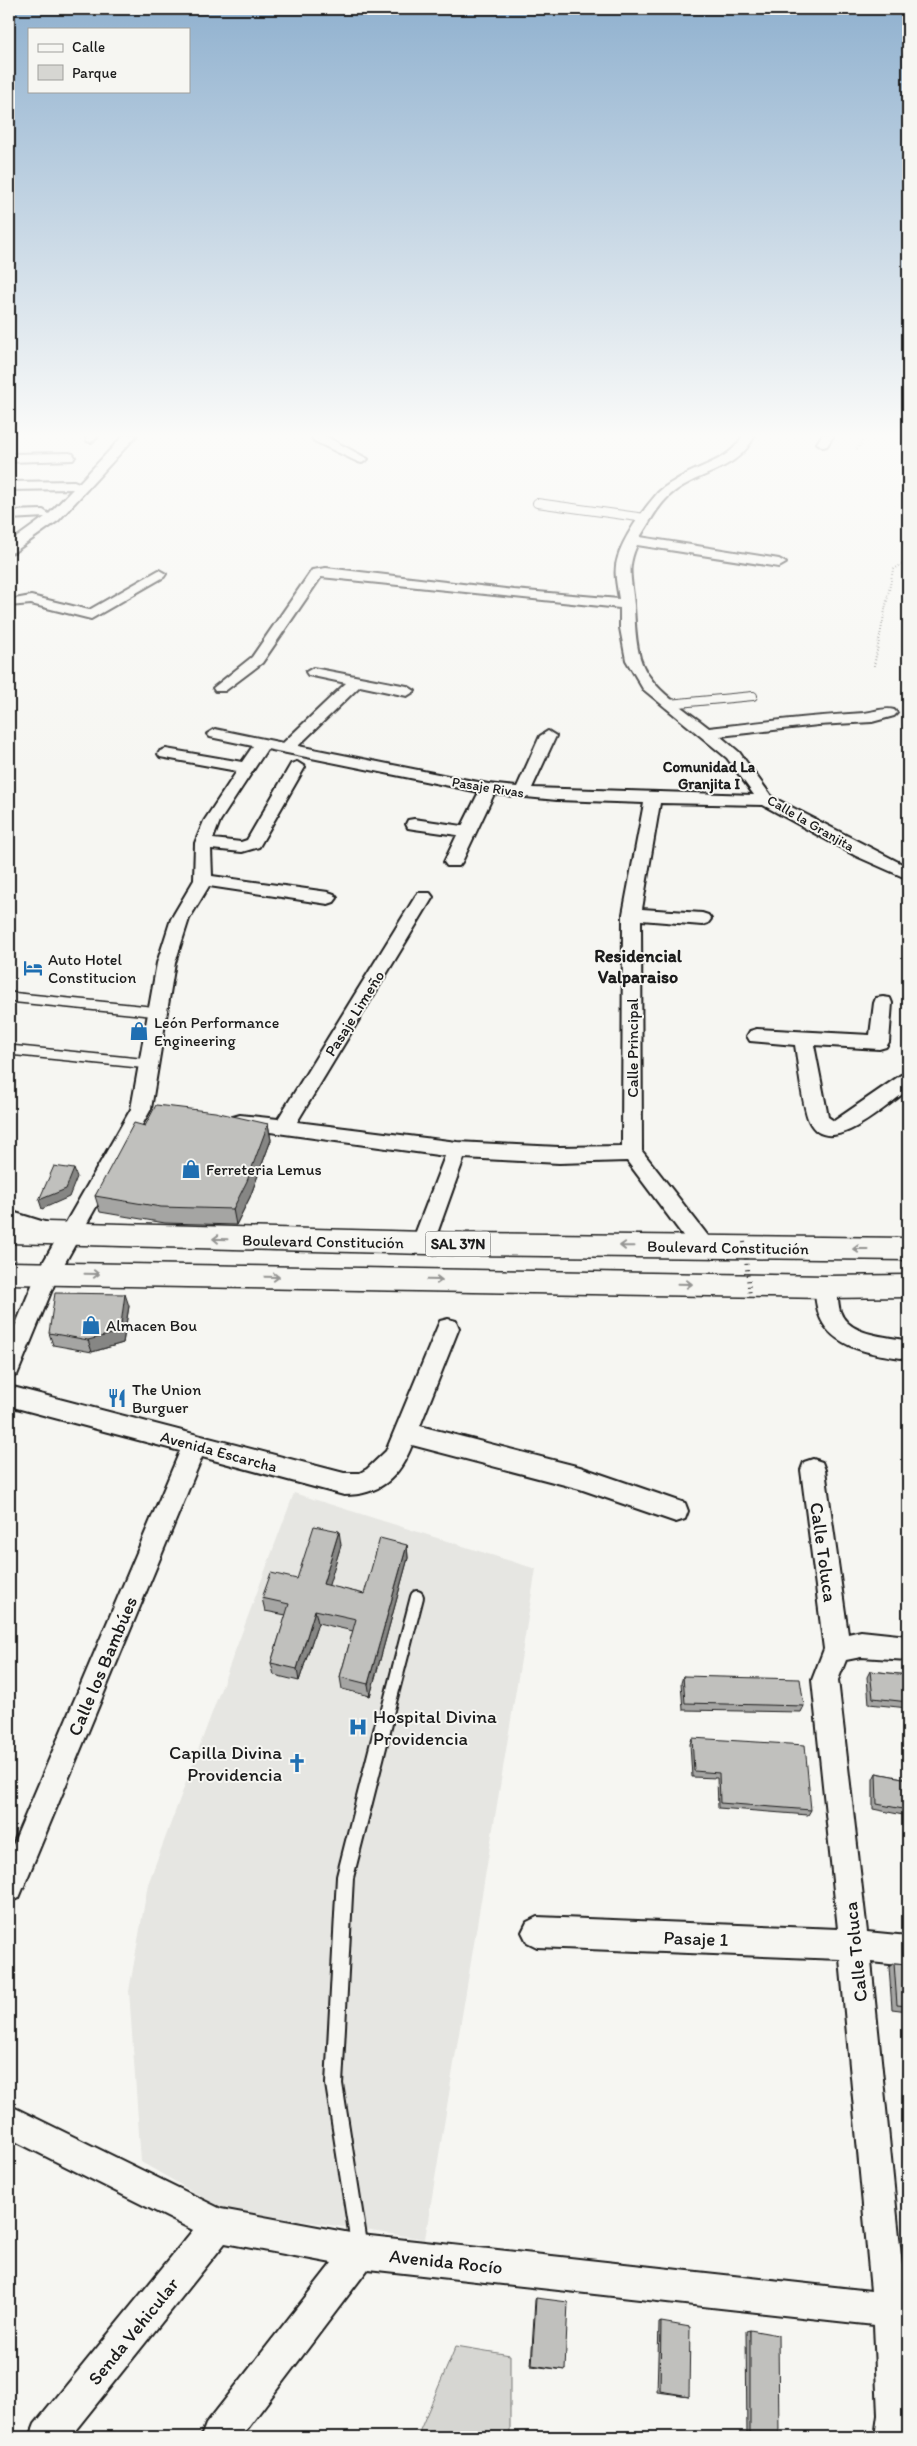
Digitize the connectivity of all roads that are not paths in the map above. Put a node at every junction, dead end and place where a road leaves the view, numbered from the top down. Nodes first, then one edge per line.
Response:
1 (628, 549) edge
2 (690, 549) edge
3 (779, 563) dead end
4 (159, 574) dead end
5 (627, 604) junction
6 (10, 605) edge
7 (313, 672) dead end
8 (357, 681) junction
9 (220, 688) dead end
10 (407, 691) dead end
11 (753, 696) dead end
12 (668, 704) junction
13 (888, 713) dead end
14 (708, 733) junction
15 (215, 734) dead end
16 (548, 736) dead end
17 (263, 744) junction
18 (287, 748) junction
19 (166, 754) dead end
20 (297, 767) dead end
21 (247, 768) junction
22 (488, 789) junction
23 (522, 793) junction
24 (653, 796) junction
25 (766, 800) junction
26 (414, 824) dead end
27 (468, 832) junction
28 (203, 843) junction
29 (453, 862) dead end
30 (908, 874) edge
31 (203, 880) junction
32 (328, 898) dead end
33 (424, 898) dead end
34 (632, 914) junction
35 (702, 919) dead end
36 (9, 997) edge
37 (883, 1003) dead end
38 (159, 1012) junction
39 (757, 1036) dead end
40 (803, 1038) junction
41 (9, 1050) edge
42 (150, 1064) junction
43 (908, 1080) edge
44 (217, 1119) edge
45 (283, 1128) junction
46 (457, 1150) junction
47 (632, 1153) junction
48 (9, 1219) edge
49 (9, 1232) edge
50 (60, 1233) junction
51 (423, 1242) junction
52 (704, 1247) junction
53 (908, 1249) edge
54 (9, 1272) edge
55 (48, 1273) junction
56 (908, 1286) edge
57 (826, 1287) junction
58 (448, 1328) dead end
59 (908, 1350) edge
60 (9, 1368) edge
61 (9, 1396) edge
62 (406, 1433) junction
63 (195, 1444) junction
64 (813, 1470) dead end
65 (676, 1511) dead end
66 (417, 1596) dead end
67 (908, 1648) edge
68 (836, 1649) junction
69 (9, 1888) edge
70 (537, 1932) dead end
71 (854, 1945) junction
72 (908, 1951) edge
73 (9, 2121) edge
74 (218, 2225) junction
75 (360, 2252) junction
76 (899, 2311) edge
77 (48, 2437) edge
78 (219, 2437) edge
79 (893, 2437) edge

1 - 5 street, Calle la Granjita
2 - 3 street
4 - 6 street
5 - 9 street
5 - 12 street, Calle la Granjita
7 - 8 street
8 - 10 street
8 - 18 street
11 - 12 lane
12 - 14 street, Calle la Granjita
13 - 14 street
14 - 25 street, Calle la Granjita
15 - 17 street, Pasaje Rivas
16 - 23 street
17 - 18 street, Pasaje Rivas
17 - 21 street
18 - 22 street, Pasaje Rivas
19 - 21 street
20 - 28 street
21 - 28 street
22 - 23 street, Pasaje Rivas
22 - 27 street
23 - 24 street, Pasaje Rivas
24 - 25 street, Pasaje Rivas
24 - 34 street, Calle Principal
25 - 30 street, Calle la Granjita
26 - 27 street
27 - 29 street
28 - 31 street
31 - 32 street
31 - 38 street
33 - 45 street, Pasaje Limeño
34 - 35 street
34 - 47 street, Calle Principal
36 - 38 lane
37 - 40 street
38 - 42 street
39 - 40 street
40 - 43 street
41 - 42 lane
42 - 50 street
44 - 45 street
45 - 46 street
46 - 47 street
46 - 51 street
47 - 52 street
48 - 50 street
49 - 50 highway, Boulevard Constitución / SAL 37N
51 -> 50 highway, Boulevard Constitución / SAL 37N
50 - 55 street
52 -> 51 highway, Boulevard Constitución / SAL 37N
53 -> 52 highway, Boulevard Constitución / SAL 37N
54 - 55 highway, SAL 37N
55 -> 57 highway, SAL 37N
55 - 60 street
56 - 57 highway, SAL 37N
57 - 59 street
58 - 62 street, Avenida Escarcha
61 - 63 street, Avenida Escarcha
62 - 63 street, Avenida Escarcha
62 - 65 street
63 - 69 street, Calle los Bambúes
64 - 68 street, Calle Toluca
66 - 75 lane
67 - 68 street
68 - 71 street, Calle Toluca
70 - 71 street, Pasaje 1
71 - 72 street, Pasaje 1
71 - 76 street, Calle Toluca
73 - 74 street, Avenida Rocío
74 - 75 street, Avenida Rocío
74 - 77 street, Senda Vehicular
75 - 76 street, Avenida Rocío
75 - 78 street
76 - 79 street, Calle Toluca

